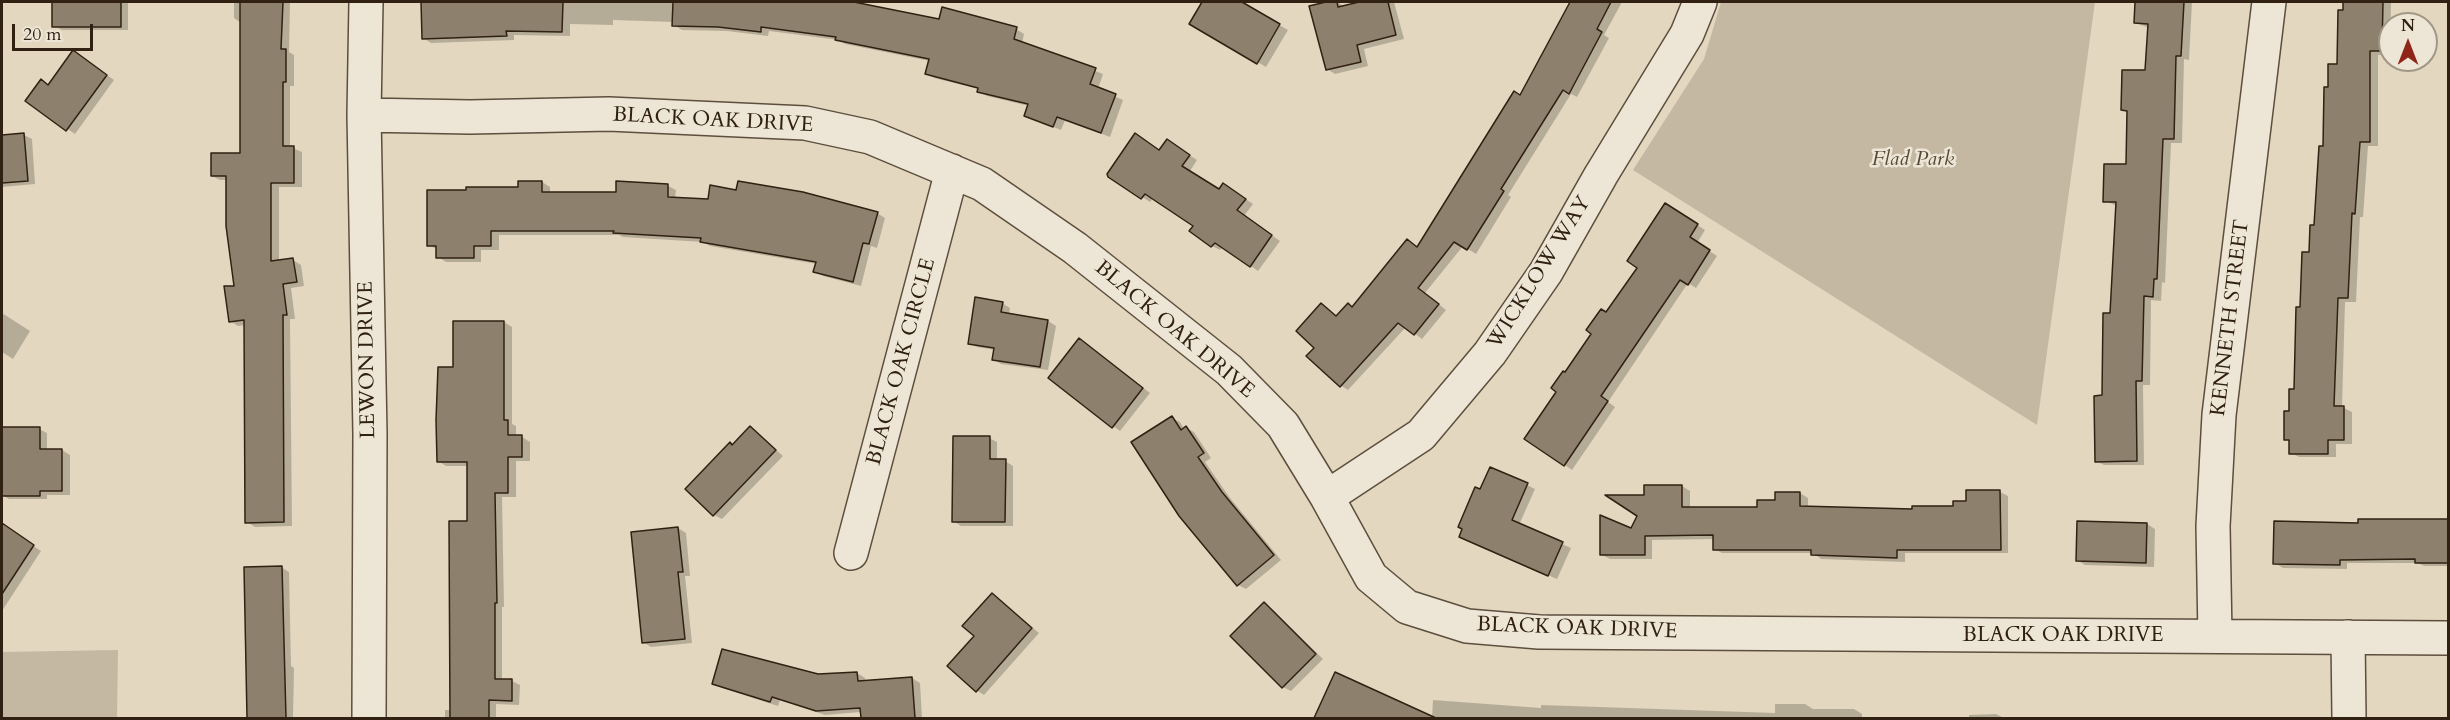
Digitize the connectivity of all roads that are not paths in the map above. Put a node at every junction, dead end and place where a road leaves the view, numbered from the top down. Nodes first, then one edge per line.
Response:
1 (366, 2) edge
2 (1700, 2) edge
3 (2269, 2) edge
4 (364, 115) junction
5 (952, 171) junction
6 (1327, 497) junction
7 (851, 553) dead end
8 (2215, 636) junction
9 (2348, 637) junction
10 (2448, 638) edge
11 (369, 718) edge
12 (2349, 718) edge

1 - 4 street, LEWON DRIVE
2 - 6 street, WICKLOW WAY
3 - 8 street, KENNETH STREET
4 - 5 street, BLACK OAK DRIVE
4 - 11 street, LEWON DRIVE
5 - 6 street, BLACK OAK DRIVE
5 - 7 street, BLACK OAK CIRCLE
6 - 8 street, BLACK OAK DRIVE
8 - 9 street, BLACK OAK DRIVE
9 - 10 street, BLACK OAK DRIVE
9 - 12 street

